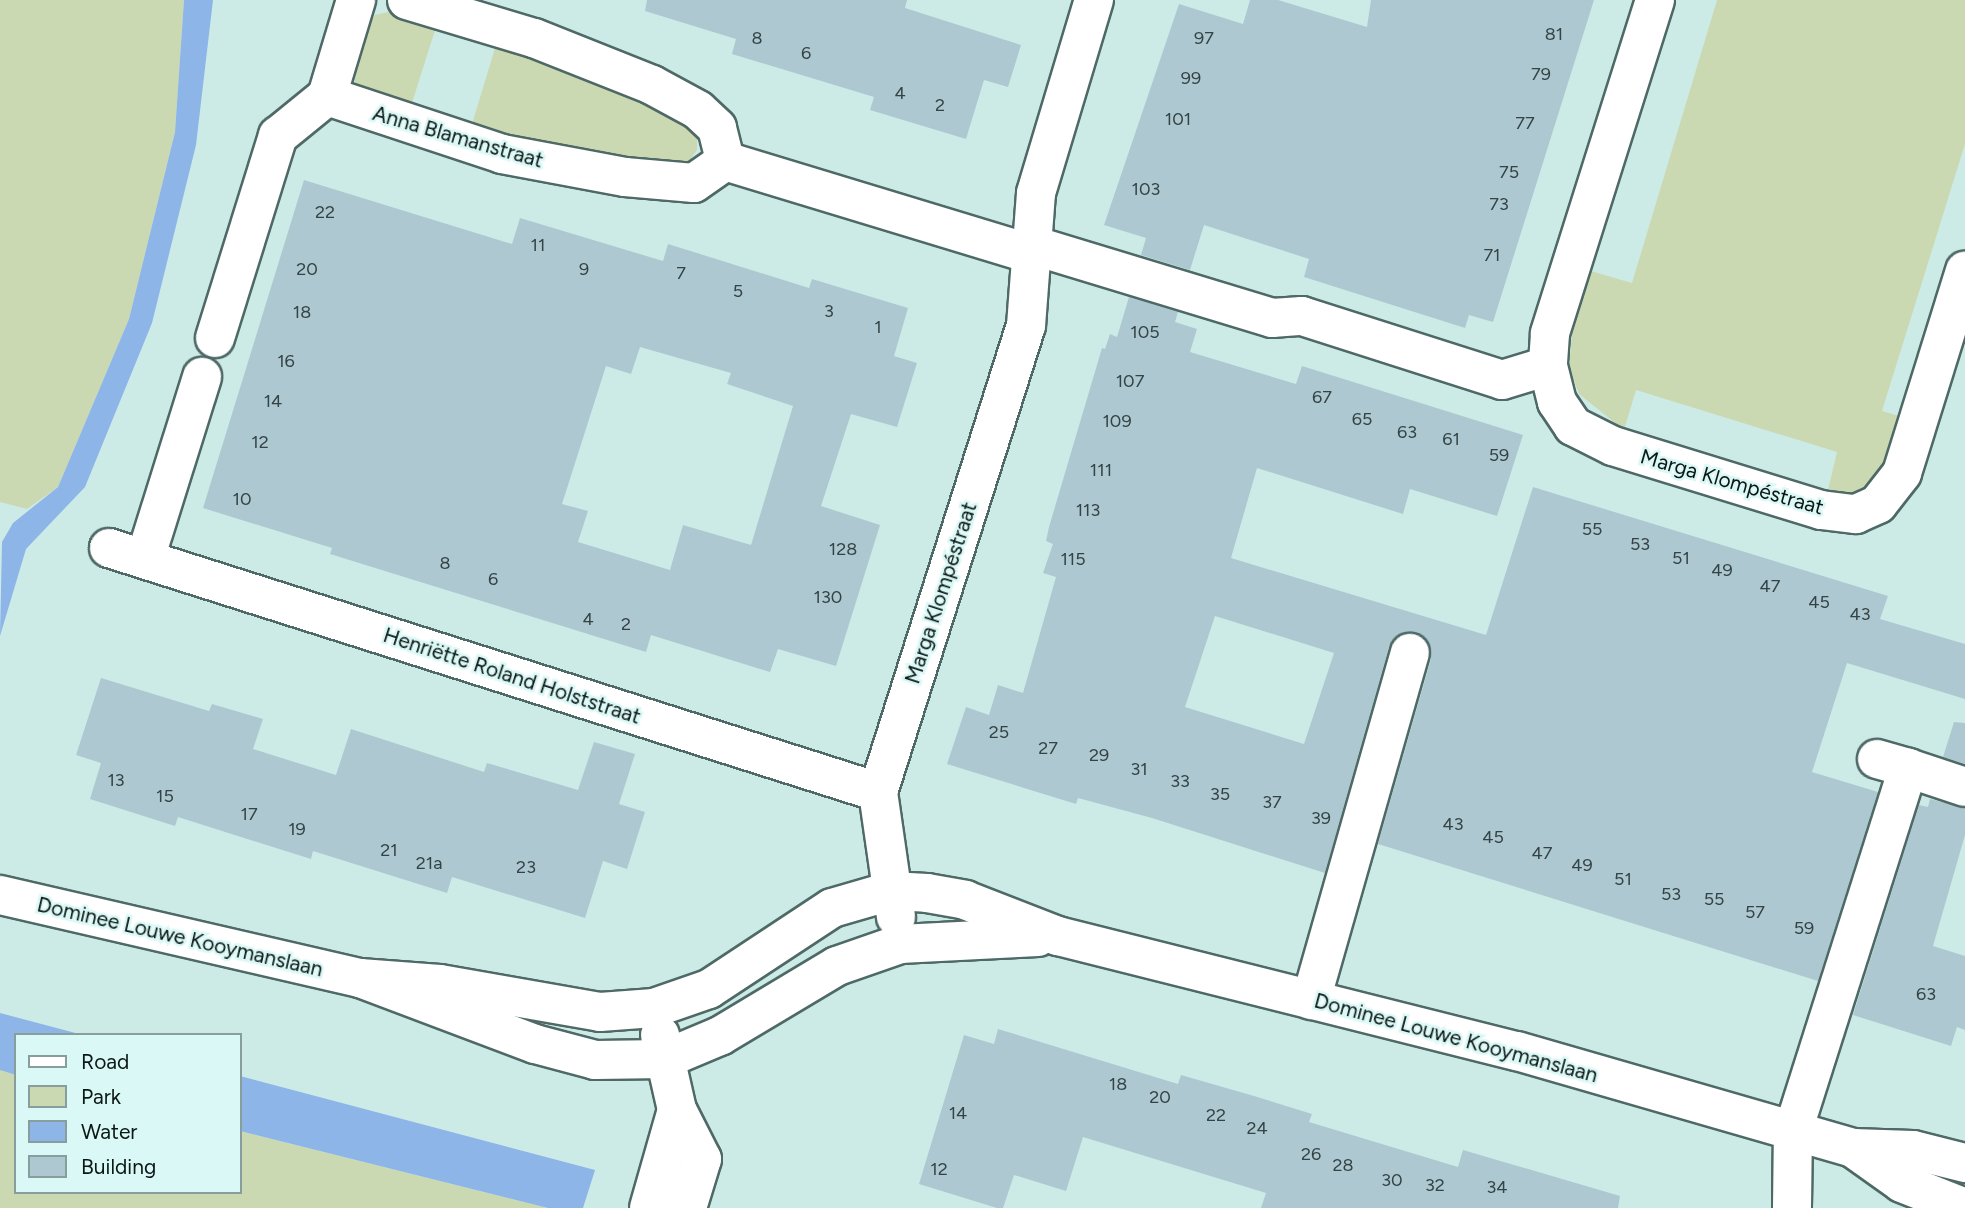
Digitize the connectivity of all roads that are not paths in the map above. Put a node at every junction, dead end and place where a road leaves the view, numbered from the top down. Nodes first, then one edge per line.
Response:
1 (356, 0) edge
2 (407, 0) edge
3 (1094, 0) edge
4 (1655, 0) edge
5 (327, 96) junction
6 (725, 161) junction
7 (1032, 249) junction
8 (1965, 271) edge
9 (215, 338) dead end
10 (1548, 366) junction
11 (202, 377) dead end
12 (109, 548) dead end
13 (145, 559) junction
14 (1410, 653) dead end
15 (1965, 787) edge
16 (878, 792) junction
17 (891, 891) junction
18 (0, 895) edge
19 (1058, 936) junction
20 (900, 943) junction
21 (360, 978) junction
22 (1311, 1000) junction
23 (654, 1008) junction
24 (665, 1059) junction
25 (677, 1110) junction
26 (1793, 1131) junction
27 (1853, 1148) junction
28 (1965, 1163) edge
29 (649, 1208) edge
30 (687, 1208) edge
31 (1792, 1208) edge
32 (1965, 1208) edge

1 - 5 street
2 - 6 street
3 - 7 street, Marga Klompéstraat
4 - 10 street, Marga Klompéstraat
5 - 6 street, Anna Blamanstraat
5 - 9 street
6 - 7 street
7 - 10 street
7 - 16 street, Marga Klompéstraat
8 - 10 street, Marga Klompéstraat
11 - 13 street
12 - 13 street, Henriëtte Roland Holststraat
13 - 16 street, Henriëtte Roland Holststraat
14 - 22 street
15 - 26 street
16 - 17 street, Marga Klompéstraat
17 - 19 street, Dominee Louwe Kooymanslaan
17 - 20 street, Marga Klompéstraat
17 - 23 street, Dominee Louwe Kooymanslaan
18 - 21 street, Dominee Louwe Kooymanslaan
19 - 20 street, Dominee Louwe Kooymanslaan
19 - 22 street, Dominee Louwe Kooymanslaan
20 - 24 street, Dominee Louwe Kooymanslaan
21 - 23 street, Dominee Louwe Kooymanslaan
21 - 24 street, Dominee Louwe Kooymanslaan
22 - 26 street, Dominee Louwe Kooymanslaan
23 - 24 street
24 - 25 street
25 - 29 street
25 - 30 street
26 - 27 street, Dominee Louwe Kooymanslaan
26 - 31 street
27 - 28 street, Dominee Louwe Kooymanslaan
27 - 32 street, Dominee Louwe Kooymanslaan

